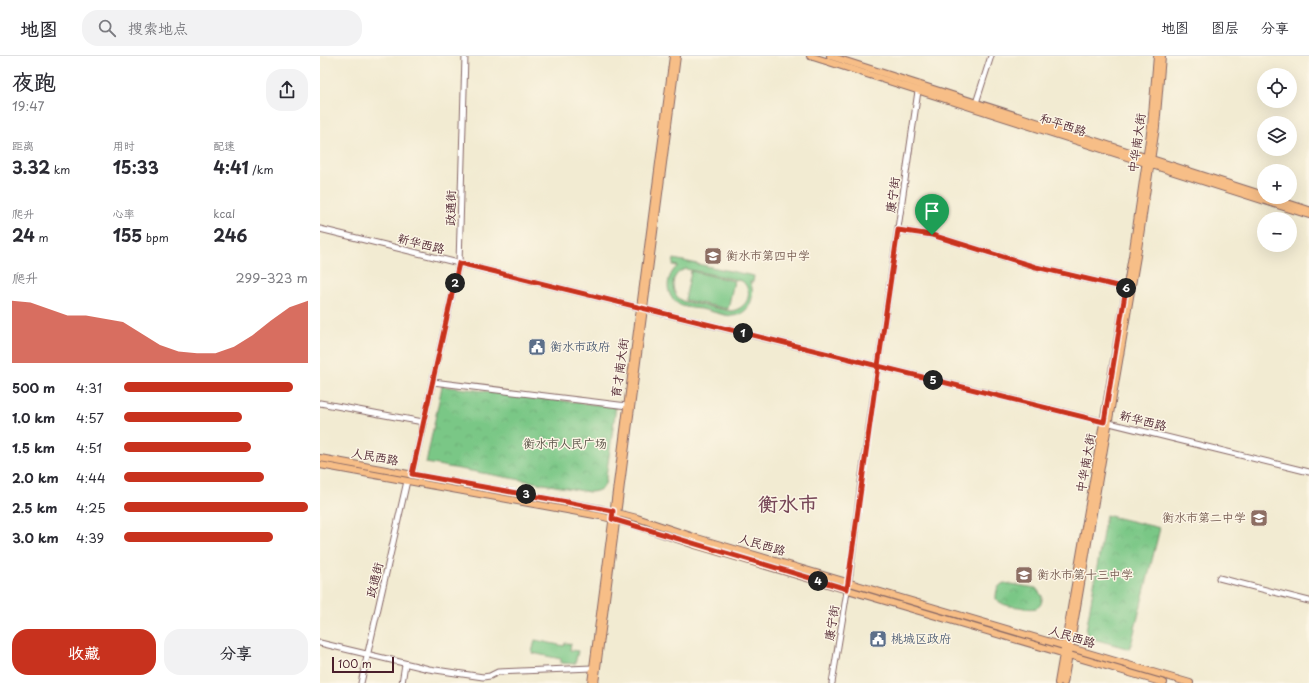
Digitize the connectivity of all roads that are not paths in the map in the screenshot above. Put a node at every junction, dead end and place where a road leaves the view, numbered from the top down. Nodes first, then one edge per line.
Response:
1 (465, 56) edge
2 (673, 56) edge
3 (677, 56) edge
4 (810, 56) edge
5 (830, 56) edge
6 (992, 56) edge
7 (1157, 56) edge
8 (1162, 56) edge
9 (918, 90) junction
10 (976, 103) junction
11 (1148, 161) junction
12 (1257, 193) edge
13 (1291, 204) edge
14 (1309, 210) edge
15 (320, 229) edge
16 (898, 230) junction
17 (459, 263) junction
18 (1126, 288) junction
19 (642, 308) junction
20 (878, 366) junction
21 (432, 382) junction
22 (320, 403) edge
23 (626, 406) junction
24 (423, 422) junction
25 (1106, 422) junction
26 (320, 458) edge
27 (320, 465) edge
28 (1309, 472) edge
29 (412, 474) junction
30 (408, 481) junction
31 (615, 512) junction
32 (614, 519) junction
33 (1219, 578) dead end
34 (848, 582) junction
35 (847, 589) junction
36 (1309, 601) edge
37 (320, 643) edge
38 (1067, 646) junction
39 (368, 654) junction
40 (1066, 654) junction
41 (405, 664) junction
42 (592, 668) junction
43 (361, 683) edge
44 (402, 683) edge
45 (590, 683) edge
46 (595, 683) edge
47 (832, 683) edge
48 (1058, 683) edge
49 (1064, 683) edge
50 (1164, 683) edge
51 (1190, 683) edge

1 - 17 street, 政通街
2 - 19 main road, 育才南大街
3 - 19 main road, 育才南大街
4 - 9 main road, 和平西路
5 - 10 main road, 和平西路
6 - 10 street
7 - 11 main road, 中华南大街
8 - 11 main road, 中华南大街
9 - 11 main road, 和平西路
9 - 16 street, 康宁街
10 - 11 main road, 和平西路
11 - 12 main road, 和平西路
11 - 14 main road, 和平西路
11 - 18 main road, 中华南大街
11 - 25 main road, 中华南大街
13 - 14 main road, 和平西路
15 - 17 street, 新华西路
16 - 18 street
16 - 20 street, 康宁街
17 - 19 street, 新华西路
17 - 21 street, 政通街
18 - 25 main road, 中华南大街
19 - 20 street, 新华西路
19 - 23 main road, 育才南大街
19 - 31 main road, 育才南大街
20 - 25 street, 新华西路
20 - 34 street, 康宁街
21 - 23 street
21 - 24 street, 政通街
22 - 24 street
23 - 31 main road, 育才南大街
24 - 29 street, 政通街
25 - 28 street, 新华西路
25 - 38 main road, 中华南大街
26 - 29 main road, 人民西路
27 - 30 main road, 人民西路
29 - 31 main road, 人民西路
30 - 32 main road, 人民西路
30 - 39 street, 政通街
31 - 32 main road, 育才南大街
31 - 34 main road, 人民西路
32 - 35 main road, 人民西路
32 - 42 main road, 育才南大街
32 - 46 main road, 育才南大街
33 - 36 street
34 - 35 street, 康宁街
34 - 38 main road, 人民西路
35 - 40 main road, 人民西路
35 - 47 street, 康宁街
37 - 39 street
38 - 40 main road, 中华南大街
38 - 51 main road, 人民西路
39 - 41 street
39 - 43 street, 政通街
40 - 48 main road, 中华南大街
40 - 49 main road, 中华南大街
40 - 50 main road, 人民西路
41 - 42 street
41 - 44 street
42 - 45 main road, 育才南大街

